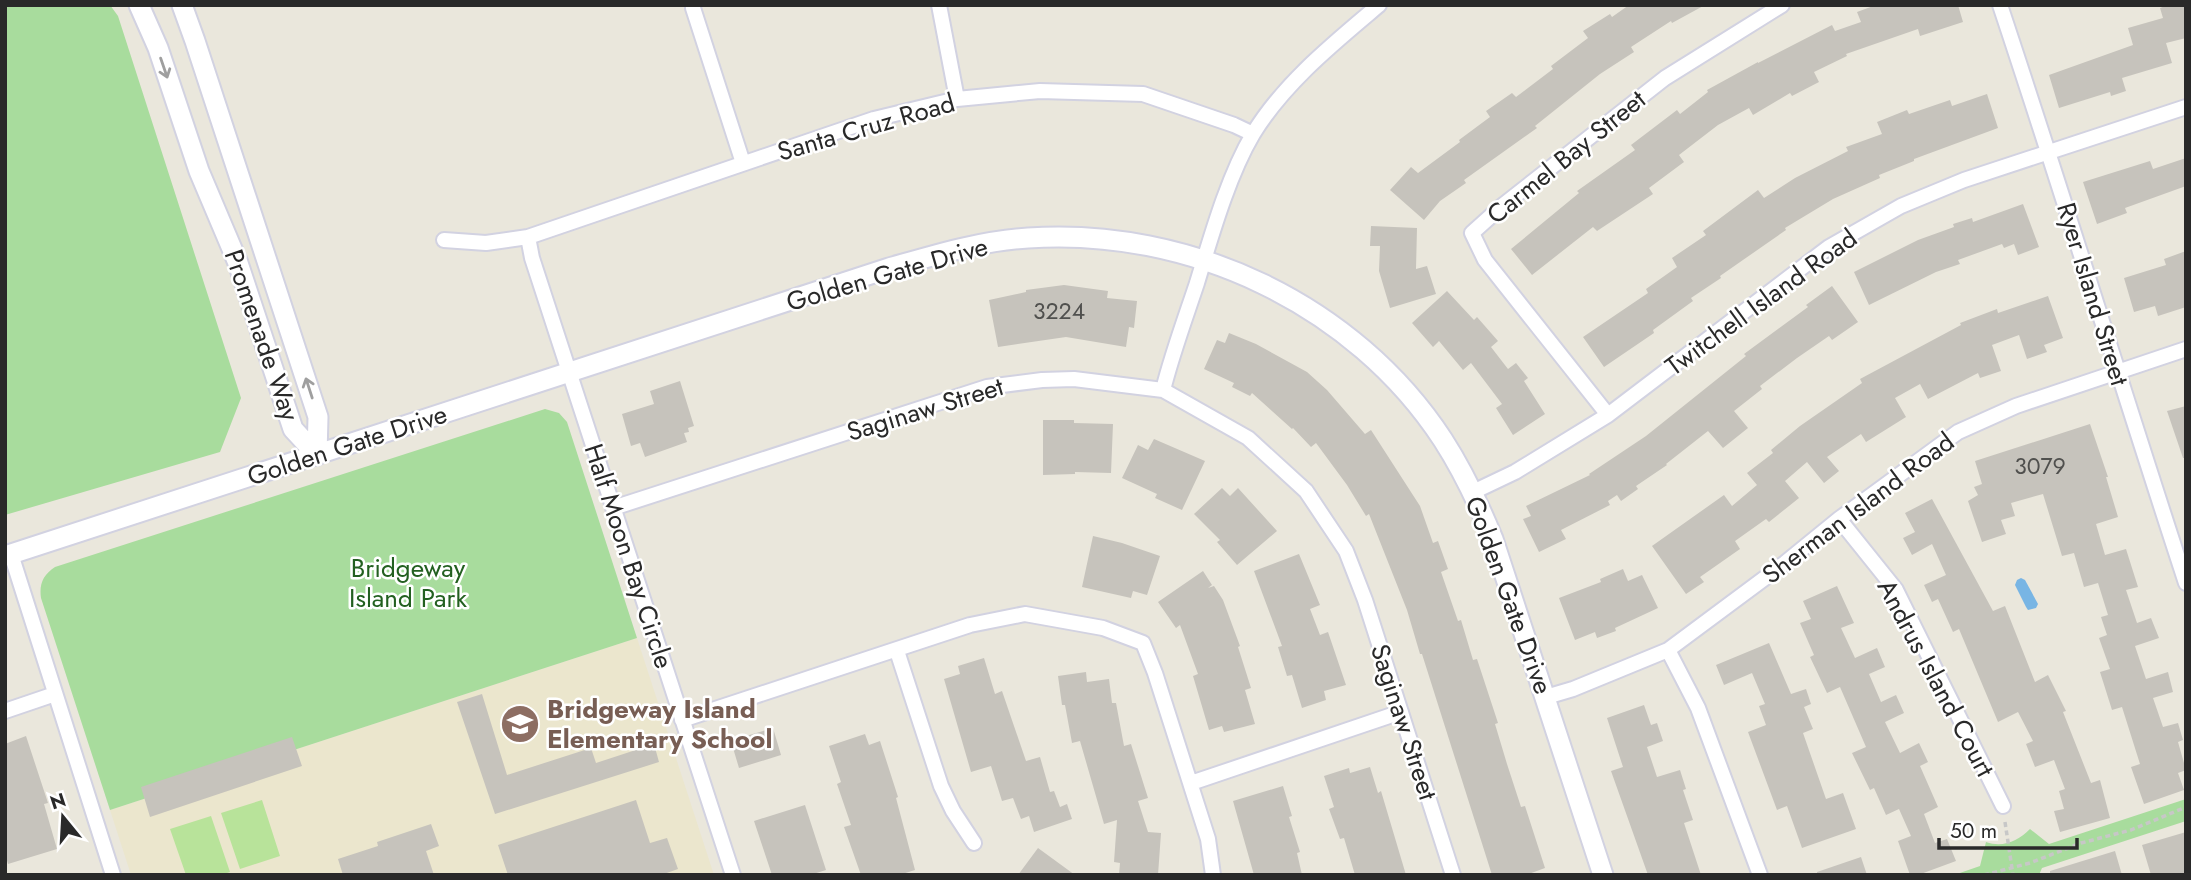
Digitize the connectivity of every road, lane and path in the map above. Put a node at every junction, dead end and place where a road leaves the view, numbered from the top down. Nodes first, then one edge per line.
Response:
1 (139, 5) edge
2 (182, 5) edge
3 (939, 5) edge
4 (1379, 5) edge
5 (1782, 5) edge
6 (2000, 5) edge
7 (693, 8) dead end
8 (957, 99) junction
9 (2186, 107) edge
10 (1253, 134) junction
11 (2049, 152) junction
12 (743, 163) junction
13 (528, 237) junction
14 (444, 240) dead end
15 (1204, 260) junction
16 (2186, 348) edge
17 (2116, 371) junction
18 (569, 372) junction
19 (1163, 390) junction
20 (1608, 415) junction
21 (317, 455) junction
22 (1473, 492) junction
23 (613, 508) junction
24 (1839, 519) junction
25 (8, 555) edge
26 (2186, 583) edge
27 (1668, 650) junction
28 (897, 651) junction
29 (55, 694) junction
30 (1546, 697) junction
31 (5, 711) edge
32 (1401, 712) junction
33 (682, 720) junction
34 (1191, 783) junction
35 (2003, 806) joint
36 (2186, 807) edge
37 (974, 843) dead end
38 (2012, 868) junction
39 (113, 875) edge
40 (733, 875) edge
41 (1213, 875) edge
42 (1453, 875) edge
43 (1603, 875) edge
44 (1760, 875) edge
45 (1983, 875) edge
46 (2013, 875) edge

1 -> 21 street, Promenade Way
21 -> 2 street, Promenade Way
3 - 8 street
4 - 10 street
5 - 20 street, Carmel Bay Street
6 - 11 street, Ryer Island Street
7 - 12 street
8 - 10 street, Santa Cruz Road
8 - 12 street, Santa Cruz Road
9 - 11 street, Twitchell Island Road
10 - 15 street
11 - 17 street, Ryer Island Street
11 - 20 street, Twitchell Island Road
12 - 13 street, Santa Cruz Road
13 - 14 street, Santa Cruz Road
13 - 18 street, Half Moon Bay Circle
15 - 18 street, Golden Gate Drive
15 - 19 street
15 - 22 street, Golden Gate Drive
16 - 17 street, Sherman Island Road
17 - 24 street, Sherman Island Road
17 - 26 street, Ryer Island Street
18 - 21 street, Golden Gate Drive
18 - 23 street, Half Moon Bay Circle
19 - 23 street, Saginaw Street
19 - 32 street, Saginaw Street
20 - 22 street, Twitchell Island Road
21 - 25 street, Golden Gate Drive
22 - 30 street, Golden Gate Drive
23 - 33 street, Half Moon Bay Circle
24 - 27 street, Sherman Island Road
24 - 35 street, Andrus Island Court
25 - 29 street
27 - 30 street, Sherman Island Road
27 - 44 street
28 - 33 street
28 - 34 street
28 - 37 street
29 - 31 street
29 - 39 street
30 - 43 street, Golden Gate Drive
32 - 34 street
32 - 42 street, Saginaw Street
33 - 40 street, Half Moon Bay Circle
34 - 41 street
35 - 38 path
36 - 38 path
38 - 45 path
38 - 46 path

